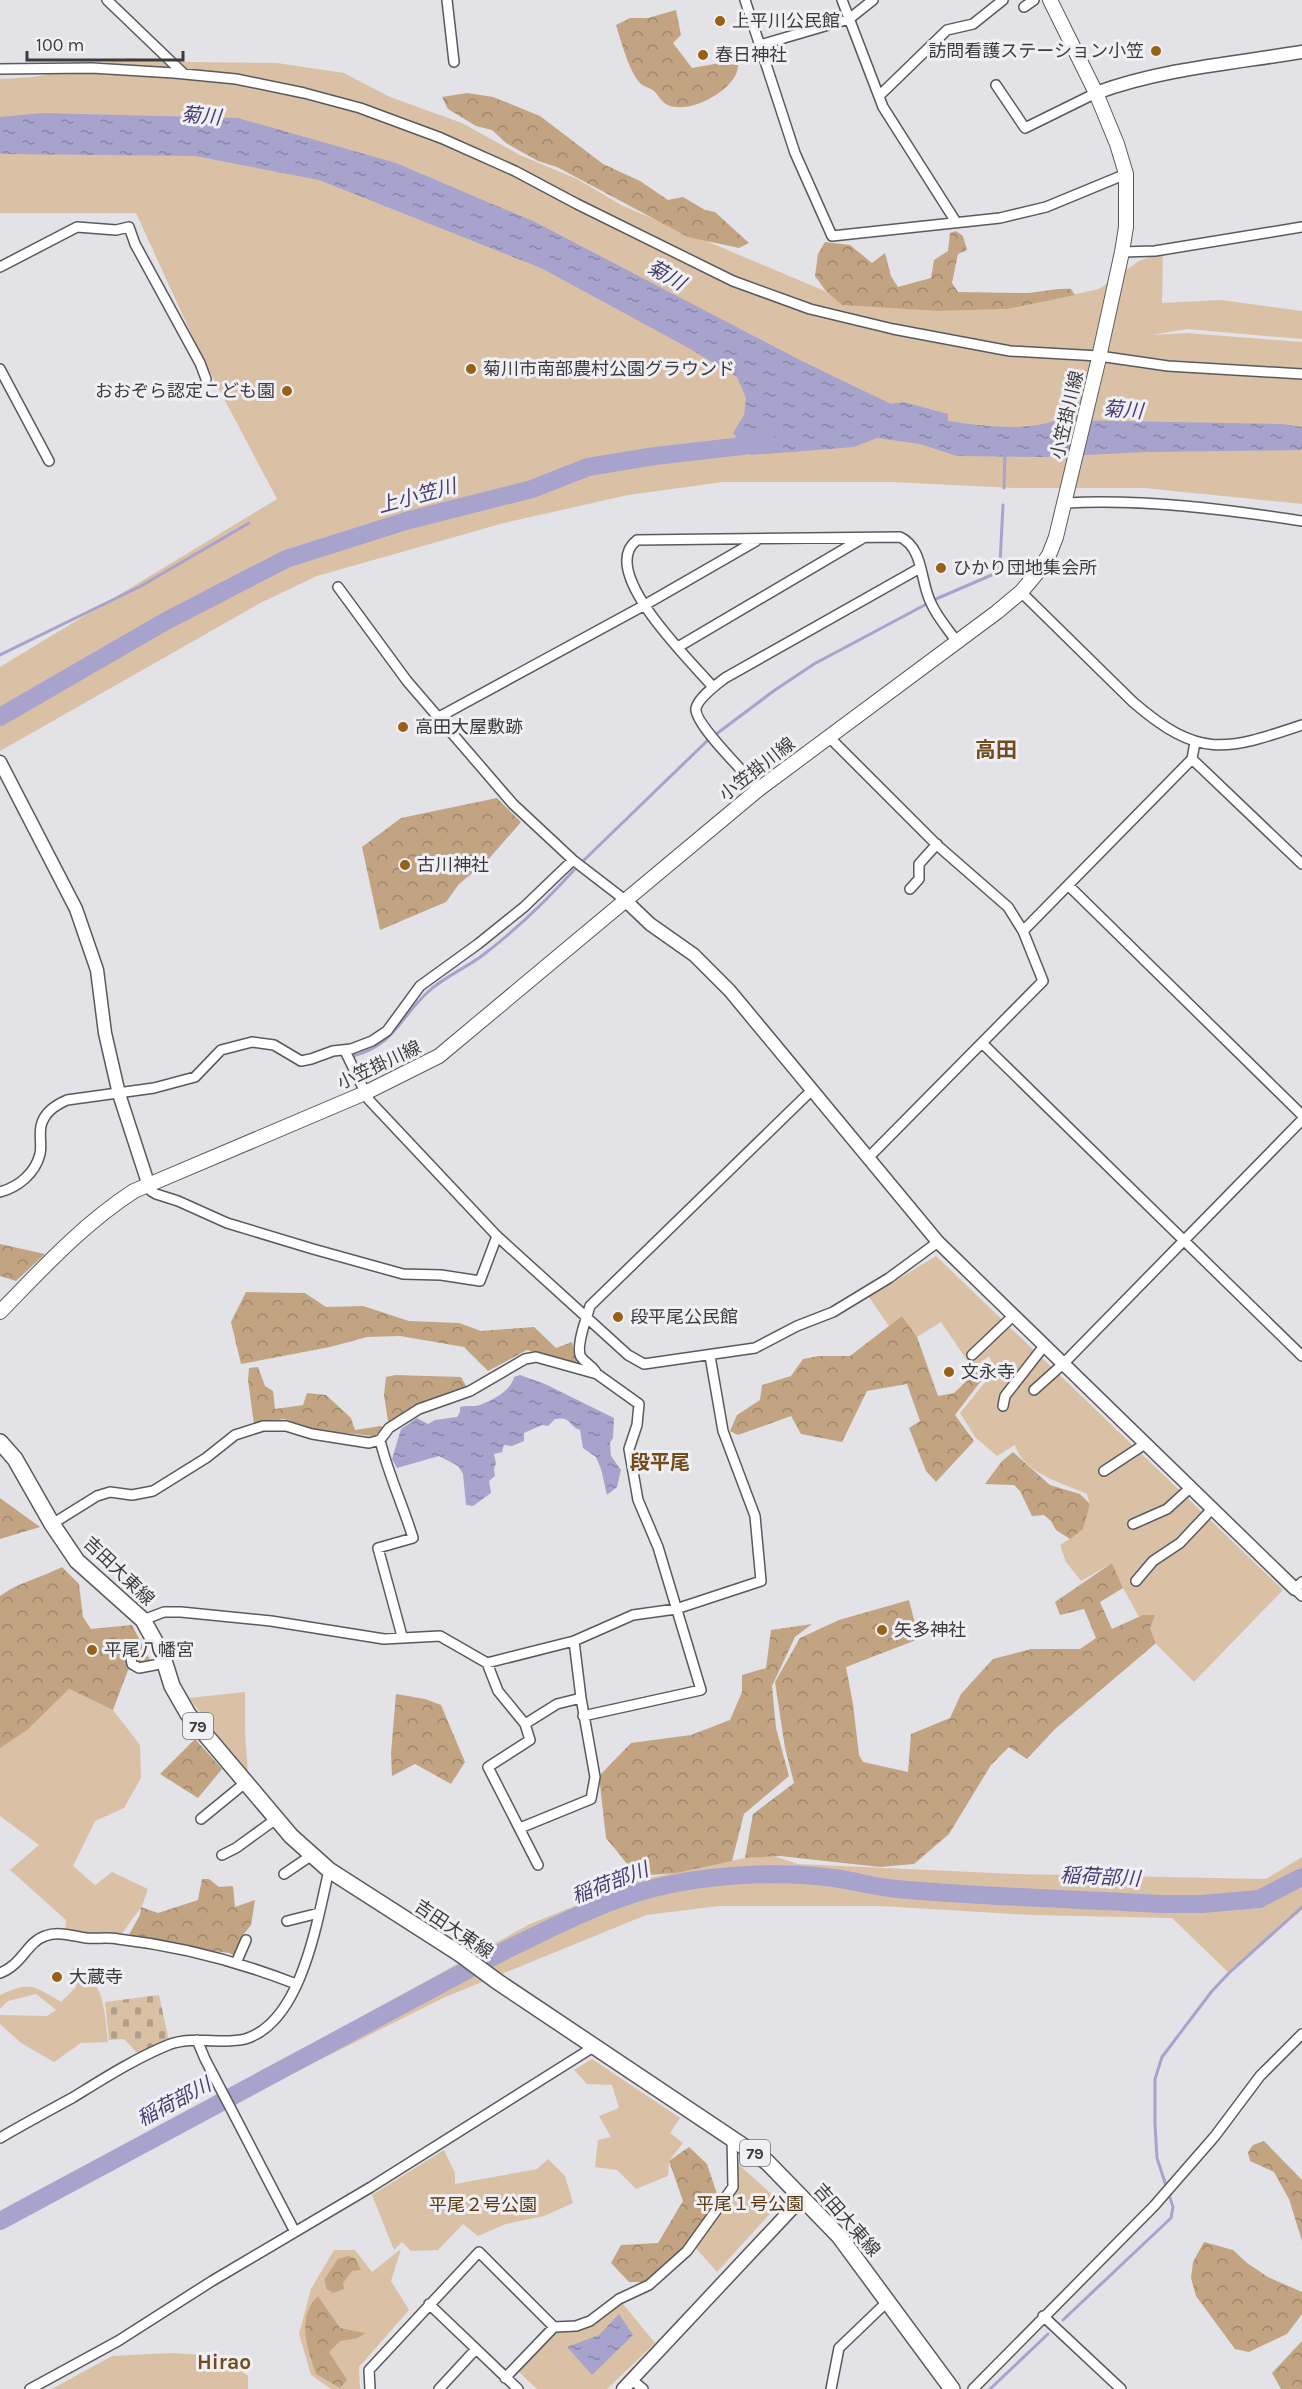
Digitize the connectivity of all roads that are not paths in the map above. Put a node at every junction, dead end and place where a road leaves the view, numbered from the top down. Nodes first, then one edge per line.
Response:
1 (107, 0) edge
2 (447, 0) edge
3 (745, 0) edge
4 (842, 0) edge
5 (873, 0) edge
6 (1002, 0) edge
7 (1034, 0) edge
8 (1050, 0) edge
9 (1024, 7) dead end
10 (849, 19) junction
11 (760, 45) junction
12 (1302, 52) edge
13 (454, 62) dead end
14 (0, 69) edge
15 (184, 74) junction
16 (996, 85) dead end
17 (1096, 93) junction
18 (879, 96) junction
19 (1126, 174) junction
20 (956, 222) junction
21 (1302, 227) edge
22 (1122, 252) junction
23 (0, 267) edge
24 (1098, 359) junction
25 (0, 369) edge
26 (1302, 374) edge
27 (206, 379) dead end
28 (49, 461) dead end
29 (1067, 498) junction
30 (1302, 521) edge
31 (866, 536) junction
32 (758, 540) junction
33 (920, 567) junction
34 (338, 587) dead end
35 (1021, 592) junction
36 (643, 606) junction
37 (957, 642) junction
38 (678, 647) junction
39 (713, 687) junction
40 (439, 717) junction
41 (1302, 725) edge
42 (828, 736) junction
43 (1195, 742) junction
44 (1192, 759) junction
45 (0, 762) edge
46 (759, 789) junction
47 (937, 844) junction
48 (573, 860) junction
49 (1302, 864) edge
50 (1069, 886) junction
51 (910, 889) dead end
52 (625, 900) junction
53 (1023, 931) junction
54 (982, 1043) junction
55 (345, 1051) junction
56 (812, 1090) junction
57 (365, 1093) junction
58 (119, 1094) junction
59 (1302, 1115) edge
60 (1302, 1120) edge
61 (868, 1158) junction
62 (148, 1184) junction
63 (0, 1192) edge
64 (497, 1236) junction
65 (1185, 1241) junction
66 (938, 1242) junction
67 (0, 1312) edge
68 (587, 1316) junction
69 (1013, 1316) junction
70 (1044, 1346) junction
71 (972, 1355) dead end
72 (710, 1356) junction
73 (1302, 1356) edge
74 (1063, 1364) junction
75 (597, 1374) junction
76 (1034, 1390) dead end
77 (1003, 1406) dead end
78 (380, 1440) junction
79 (0, 1442) edge
80 (1145, 1444) junction
81 (1104, 1471) dead end
82 (1190, 1488) junction
83 (1212, 1509) junction
84 (52, 1524) junction
85 (1133, 1524) dead end
86 (1136, 1581) dead end
87 (1300, 1589) edge
88 (676, 1609) junction
89 (143, 1620) junction
90 (402, 1636) junction
91 (574, 1641) junction
92 (130, 1653) dead end
93 (165, 1663) junction
94 (487, 1663) junction
95 (581, 1698) junction
96 (583, 1716) junction
97 (525, 1724) junction
98 (245, 1783) junction
99 (201, 1819) dead end
100 (276, 1819) junction
101 (520, 1828) junction
102 (222, 1855) dead end
103 (312, 1855) junction
104 (538, 1865) dead end
105 (329, 1870) junction
106 (284, 1874) dead end
107 (319, 1913) junction
108 (287, 1921) dead end
109 (246, 1940) dead end
110 (236, 1964) junction
111 (0, 1973) edge
112 (296, 1984) junction
113 (1302, 2034) edge
114 (197, 2040) junction
115 (595, 2046) junction
116 (0, 2138) edge
117 (732, 2138) junction
118 (802, 2198) junction
119 (295, 2232) junction
120 (888, 2301) junction
121 (429, 2304) junction
122 (1043, 2316) junction
123 (554, 2327) junction
124 (476, 2349) junction
125 (505, 2378) junction
126 (628, 2384) edge
127 (30, 2389) edge
128 (370, 2389) edge
129 (439, 2389) edge
130 (518, 2389) edge
131 (643, 2389) edge
132 (831, 2389) edge
133 (952, 2389) edge
134 (973, 2389) edge
135 (1121, 2389) edge

1 - 15 street
2 - 13 street
3 - 11 street
4 - 10 street
5 - 10 street
6 - 18 street
7 - 9 street
8 - 17 main road, 小笠掛川線
10 - 11 street
10 - 18 street
11 - 20 street
12 - 17 street
14 - 15 street
15 - 24 street
16 - 17 street
17 - 19 main road, 小笠掛川線
18 - 20 street
19 - 20 street
19 - 22 main road, 小笠掛川線
21 - 22 street
22 - 24 main road, 小笠掛川線
23 - 27 street
24 - 26 street
24 - 29 main road, 小笠掛川線
25 - 28 street
29 - 30 street
29 - 35 main road, 小笠掛川線
31 - 32 street
31 - 33 street
31 - 38 street
32 - 36 street
32 - 36 street
33 - 37 street
33 - 39 street
34 - 40 street
35 - 37 main road, 小笠掛川線
35 - 43 street
36 - 38 street
36 - 40 street
37 - 42 main road, 小笠掛川線
38 - 39 street
39 - 46 street
40 - 48 street
41 - 43 street
42 - 46 main road, 小笠掛川線
42 - 47 street
43 - 44 street
44 - 49 street
44 - 50 street
45 - 58 street
46 - 52 main road, 小笠掛川線
47 - 51 street
47 - 53 street
48 - 52 street
48 - 55 street
50 - 53 street
50 - 59 street
52 - 56 street
52 - 57 main road, 小笠掛川線
53 - 54 street
54 - 61 street
54 - 65 street
55 - 57 street
55 - 58 street
56 - 61 street
56 - 68 street
57 - 62 main road, 小笠掛川線
57 - 64 street
58 - 62 street
58 - 63 street
60 - 65 street
61 - 66 street
62 - 64 street
62 - 67 main road, 小笠掛川線
64 - 68 street
65 - 73 street
65 - 74 street
66 - 69 street
66 - 72 street
68 - 72 street
68 - 75 street
69 - 70 street
69 - 71 street
70 - 74 street
70 - 77 street
72 - 88 street
74 - 76 street
74 - 80 street
75 - 78 street
75 - 88 street
78 - 84 street
78 - 90 street
79 - 84 main road, 吉田大東線 / 79
80 - 81 street
80 - 82 street
82 - 83 street
82 - 85 street
83 - 86 street
83 - 87 street
84 - 89 main road, 吉田大東線 / 79
88 - 91 street
88 - 96 street
89 - 90 street
89 - 93 main road, 吉田大東線 / 79
90 - 94 street
91 - 94 street
91 - 95 street
92 - 93 street
93 - 98 main road, 吉田大東線 / 79
94 - 97 street
95 - 96 street
95 - 97 street
96 - 101 street
97 - 101 street
98 - 99 street
98 - 100 main road, 吉田大東線 / 79
100 - 102 street
100 - 103 main road, 吉田大東線 / 79
101 - 104 street
103 - 105 main road, 吉田大東線 / 79
103 - 106 street
105 - 107 street
105 - 115 main road, 吉田大東線 / 79
107 - 108 street
107 - 112 street
109 - 110 street
110 - 111 street
110 - 112 street
112 - 114 street
113 - 122 street
114 - 116 street
114 - 119 street
115 - 117 main road, 吉田大東線 / 79
115 - 119 street
117 - 118 main road, 吉田大東線 / 79
117 - 123 street
118 - 120 main road, 吉田大東線 / 79
118 - 126 street
119 - 127 street
120 - 132 street
120 - 133 main road, 吉田大東線 / 79
121 - 123 street
121 - 124 street
121 - 128 street
122 - 134 street
122 - 135 street
123 - 125 street
124 - 125 street
124 - 129 street
125 - 130 street
126 - 131 street

